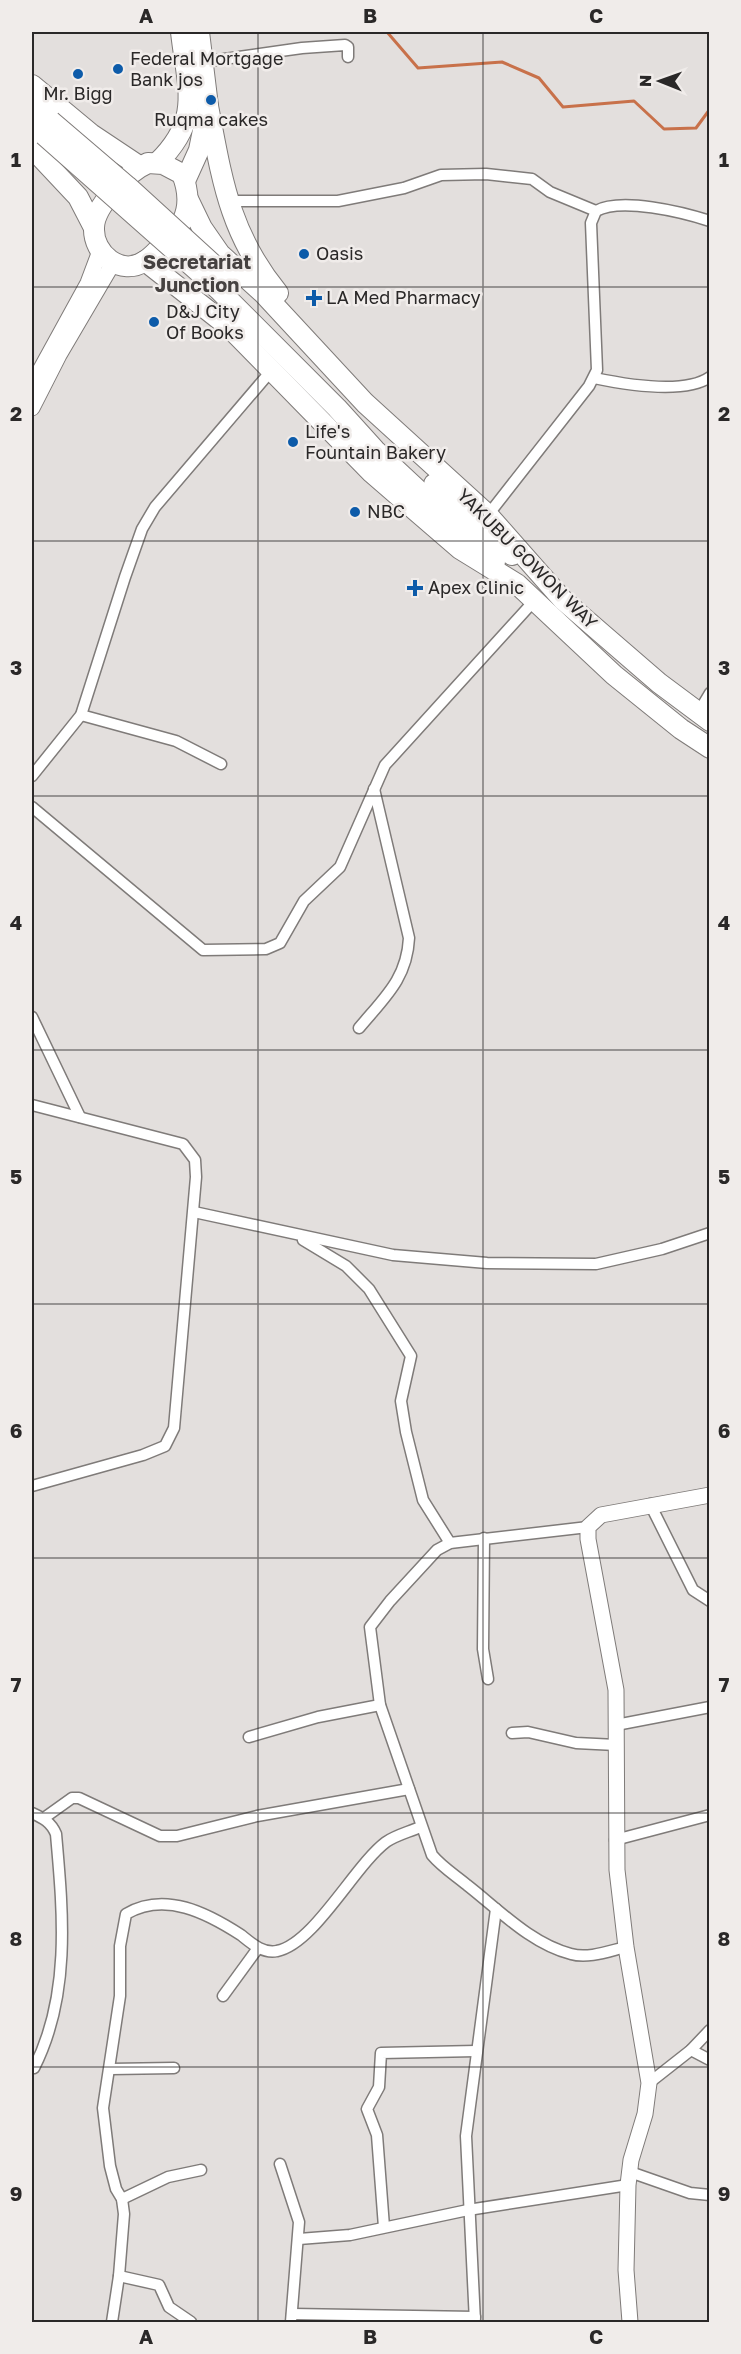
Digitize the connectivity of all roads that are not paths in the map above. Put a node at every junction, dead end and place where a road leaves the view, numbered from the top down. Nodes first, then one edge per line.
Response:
1 (181, 32) edge
2 (199, 32) edge
3 (348, 57) dead end
4 (203, 62) junction
5 (32, 85) edge
6 (32, 104) edge
7 (208, 106) junction
8 (40, 132) edge
9 (148, 165) junction
10 (187, 190) junction
11 (228, 201) junction
12 (596, 211) junction
13 (710, 221) edge
14 (93, 226) junction
15 (145, 261) junction
16 (102, 266) junction
17 (223, 283) junction
18 (271, 370) junction
19 (710, 377) edge
20 (594, 378) junction
21 (32, 385) edge
22 (32, 408) edge
23 (447, 479) junction
24 (488, 515) junction
25 (540, 577) junction
26 (517, 584) junction
27 (534, 601) junction
28 (710, 693) edge
29 (81, 715) junction
30 (704, 717) edge
31 (710, 748) edge
32 (221, 764) dead end
33 (32, 776) edge
34 (374, 788) junction
35 (32, 807) edge
36 (32, 1017) edge
37 (358, 1028) dead end
38 (32, 1106) edge
39 (80, 1117) junction
40 (194, 1212) junction
41 (710, 1233) edge
42 (296, 1235) junction
43 (32, 1486) edge
44 (710, 1495) edge
45 (650, 1504) junction
46 (588, 1527) junction
47 (484, 1538) junction
48 (450, 1542) junction
49 (710, 1601) edge
50 (488, 1679) dead end
51 (380, 1705) junction
52 (710, 1707) edge
53 (616, 1725) junction
54 (512, 1733) dead end
55 (249, 1737) dead end
56 (615, 1746) junction
57 (409, 1789) junction
58 (32, 1813) edge
59 (710, 1815) edge
60 (44, 1818) junction
61 (420, 1827) junction
62 (615, 1840) junction
63 (496, 1910) junction
64 (626, 1947) junction
65 (258, 1948) junction
66 (224, 1996) dead end
67 (710, 2030) edge
68 (691, 2050) junction
69 (476, 2051) junction
70 (710, 2060) edge
71 (32, 2068) edge
72 (174, 2068) dead end
73 (111, 2069) junction
74 (649, 2083) junction
75 (280, 2164) dead end
76 (201, 2170) dead end
77 (629, 2178) junction
78 (710, 2195) edge
79 (122, 2199) junction
80 (468, 2210) junction
81 (384, 2227) junction
82 (299, 2238) junction
83 (119, 2276) junction
84 (291, 2318) edge
85 (389, 2319) edge
86 (475, 2320) edge
87 (112, 2322) edge
88 (191, 2322) edge
89 (630, 2322) edge

1 - 9 highway
2 - 4 highway
3 - 4 street
4 - 7 highway
5 - 9 highway
6 - 8 highway
7 - 10 highway
7 - 11 highway
8 - 14 highway
8 - 17 highway, bridge
9 - 10 highway
9 - 14 highway
10 - 15 highway
10 - 23 highway, YAKUBU GOWON WAY
11 - 12 street
11 - 23 highway
12 - 13 street
12 - 20 street
14 - 16 highway
15 - 16 highway
15 - 18 highway, YAKUBU GOWON WAY
16 - 21 street
16 - 22 street
17 - 25 highway
17 - 26 highway
18 - 26 highway, YAKUBU GOWON WAY
18 - 29 street
19 - 20 street
20 - 24 street
23 - 24 highway, YAKUBU GOWON WAY
24 - 25 highway, YAKUBU GOWON WAY
25 - 30 highway, YAKUBU GOWON WAY
26 - 27 highway, YAKUBU GOWON WAY
27 - 31 highway, YAKUBU GOWON WAY
27 - 34 street
28 - 30 street
29 - 32 street
29 - 33 street
34 - 35 street
34 - 37 street
36 - 39 street
38 - 39 street
39 - 40 street
40 - 42 street
40 - 43 street
41 - 42 street
42 - 48 street
44 - 45 street
45 - 46 street
45 - 49 street
46 - 47 street
46 - 53 street
47 - 48 street
47 - 50 street
48 - 51 street
51 - 55 street
51 - 57 street
52 - 53 street
53 - 56 street
54 - 56 street
56 - 62 street
57 - 60 street
57 - 61 street
58 - 60 street
59 - 62 street
60 - 71 street
61 - 63 street
61 - 65 street
62 - 64 street
63 - 64 street
63 - 69 street
64 - 74 street
65 - 66 street
65 - 73 street
67 - 68 street
68 - 70 street
68 - 74 street
69 - 80 street
69 - 81 street
72 - 73 street
73 - 79 street
74 - 77 street
75 - 82 street
76 - 79 street
77 - 78 street
77 - 80 street
77 - 89 street
79 - 83 street
80 - 81 street
80 - 86 street
81 - 82 street
82 - 84 street
83 - 87 street
83 - 88 street
84 - 85 street
85 - 86 street

